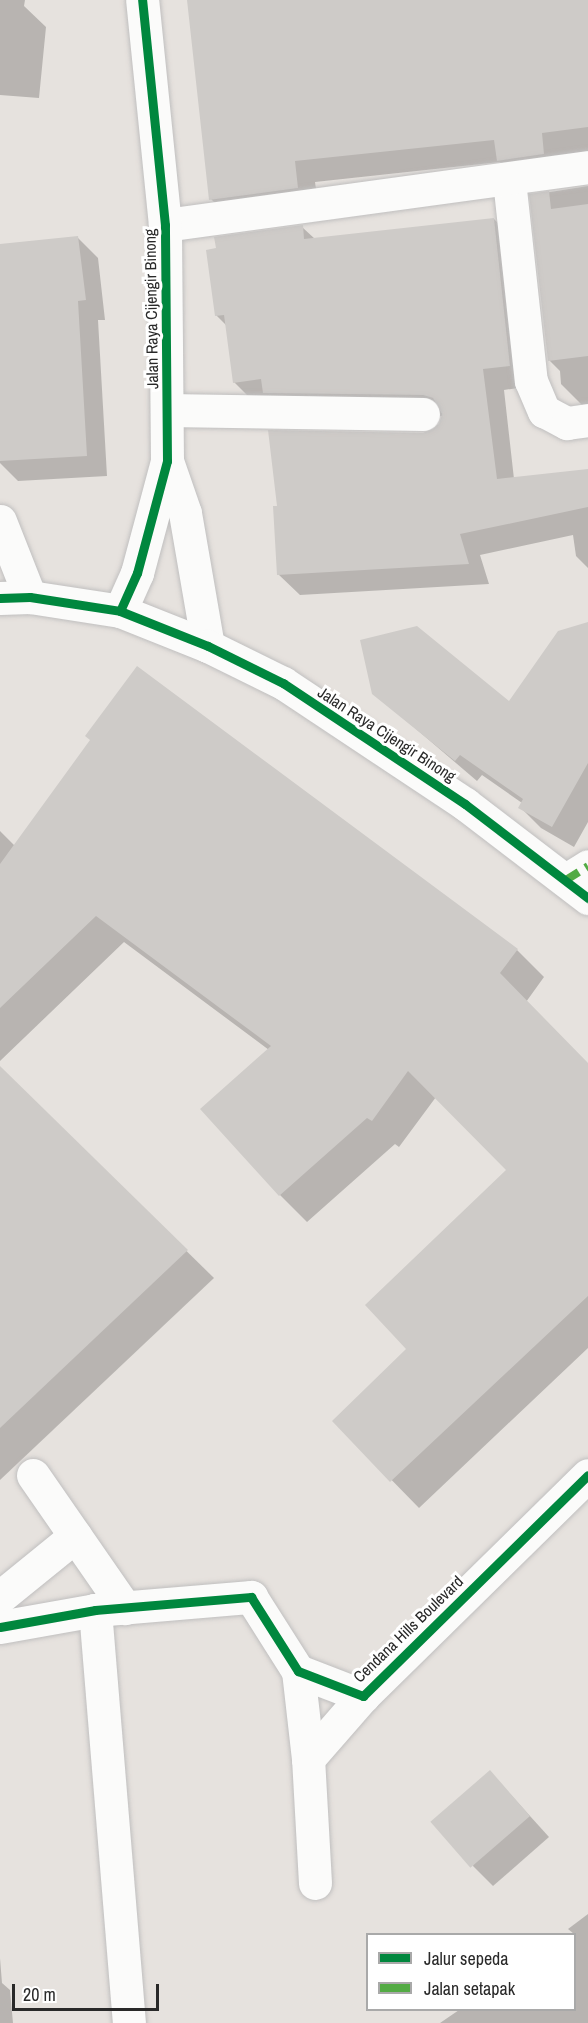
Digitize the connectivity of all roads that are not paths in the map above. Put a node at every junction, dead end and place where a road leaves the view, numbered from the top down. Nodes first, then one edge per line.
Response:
1 (142, 0) edge
2 (588, 167) edge
3 (509, 180) junction
4 (165, 225) junction
5 (168, 410) junction
6 (423, 414) dead end
7 (588, 420) edge
8 (167, 461) junction
9 (0, 521) edge
10 (15, 598) edge
11 (120, 611) junction
12 (208, 646) junction
13 (581, 881) edge
14 (33, 1475) dead end
15 (588, 1475) edge
16 (75, 1536) junction
17 (0, 1597) edge
18 (110, 1609) junction
19 (0, 1627) edge
20 (298, 1671) junction
21 (363, 1696) junction
22 (308, 1759) junction
23 (315, 1883) dead end
24 (129, 2023) edge

1 - 4 street, Jalan Raya Cijengir Binong
2 - 3 street
3 - 4 street
3 - 7 street
4 - 5 street, Jalan Raya Cijengir Binong
5 - 6 street
5 - 8 street, Jalan Raya Cijengir Binong
8 - 11 street, Jalan Raya Cijengir Binong
8 - 12 street, Jalan Raya Cijengir Binong
9 - 10 street
10 - 11 street, Jalan Raya Cijengir Binong
11 - 12 street, Jalan Raya Cijengir Binong
12 - 13 street, Jalan Raya Cijengir Binong
14 - 16 street
15 - 21 street, Cendana Hills Boulevard
16 - 17 street
16 - 18 street
18 - 19 street
18 - 20 street
18 - 24 street
20 - 21 street, Cendana Hills Boulevard
20 - 22 street
21 - 22 street
22 - 23 street

